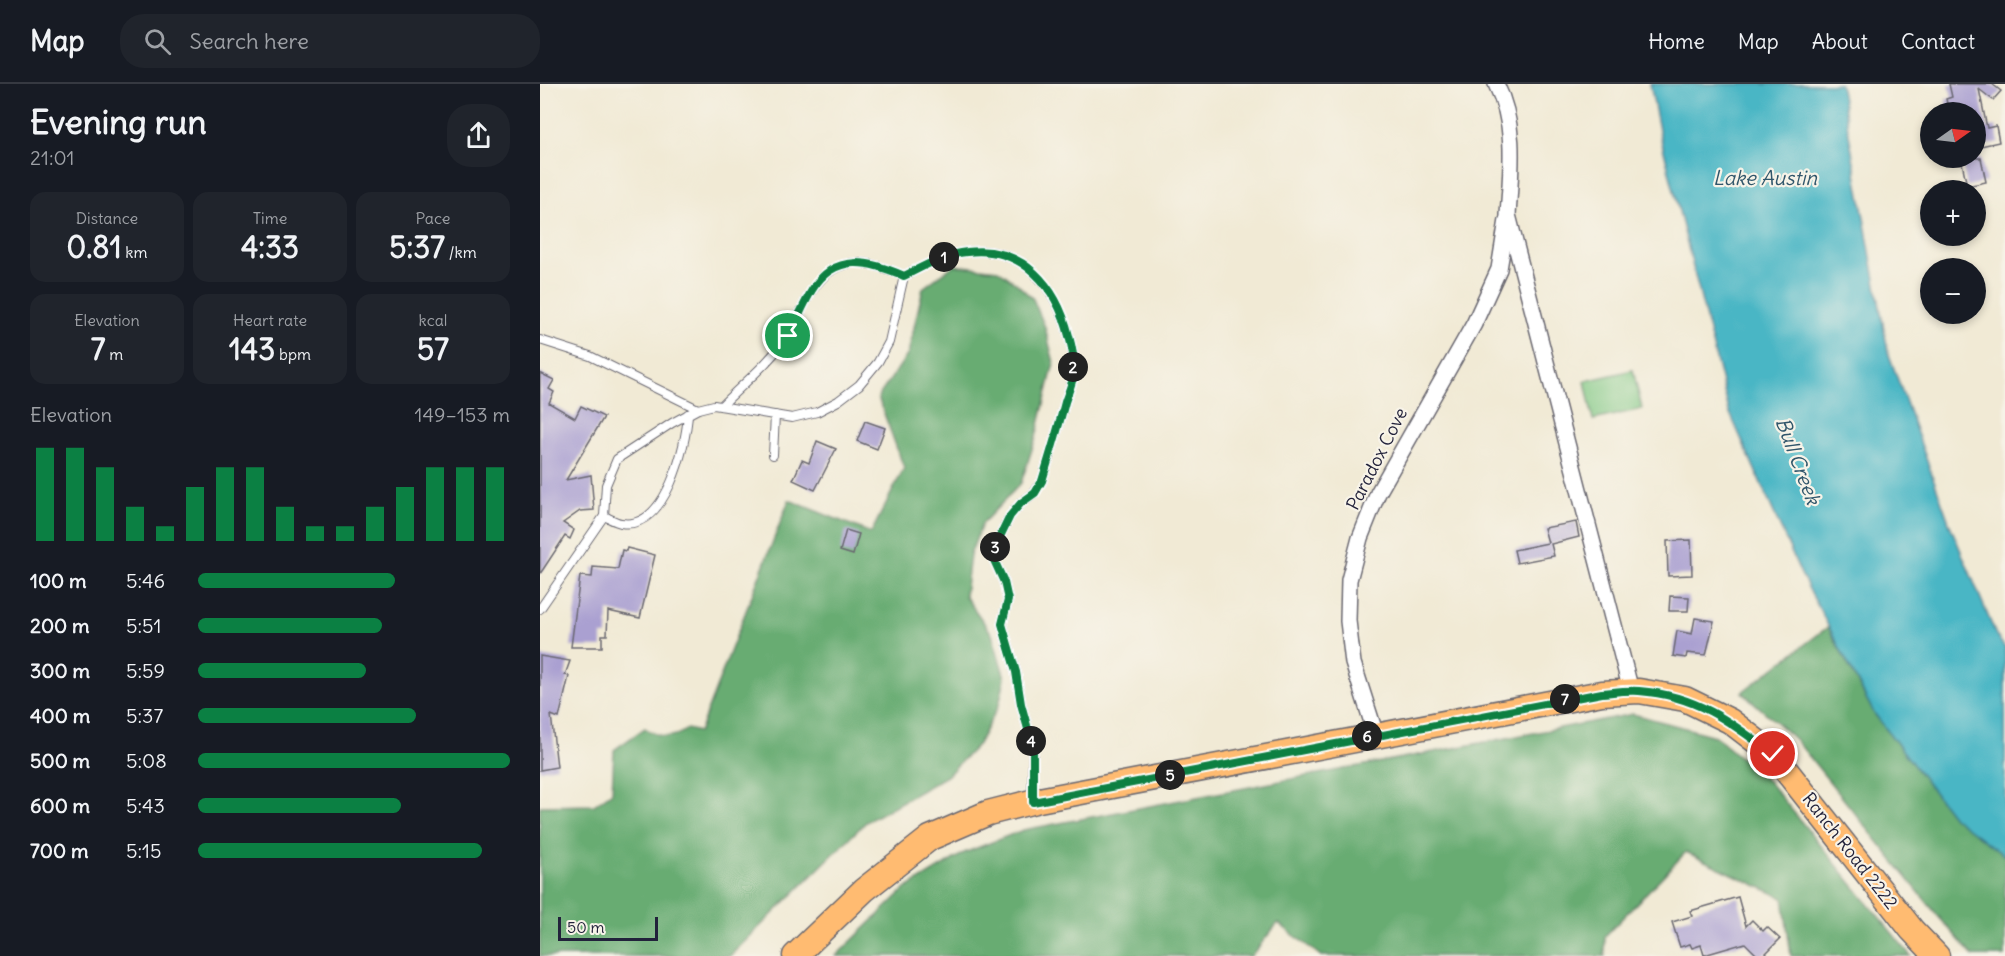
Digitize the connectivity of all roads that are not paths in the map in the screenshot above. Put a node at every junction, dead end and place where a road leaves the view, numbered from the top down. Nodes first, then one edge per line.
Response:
1 (1496, 84) edge
2 (1508, 215) junction
3 (904, 276) junction
4 (540, 340) edge
5 (721, 406) junction
6 (698, 409) junction
7 (688, 414) junction
8 (775, 415) junction
9 (773, 455) dead end
10 (604, 516) junction
11 (540, 609) edge
12 (1631, 691) junction
13 (1376, 735) junction
14 (1033, 802) junction
15 (795, 956) edge
16 (1937, 956) edge

1 - 2 street
2 - 12 street
2 - 13 street, Paradox Cove
3 - 5 lane
3 - 8 lane
3 - 14 lane
4 - 6 lane
5 - 6 lane
5 - 8 lane
6 - 7 lane
7 - 10 lane
7 - 10 lane
8 - 9 lane
10 - 11 lane
12 - 13 main road, Ranch Road 2222
12 - 16 main road, Ranch Road 2222
13 - 14 main road, Ranch Road 2222
14 - 15 main road, Ranch Road 2222

